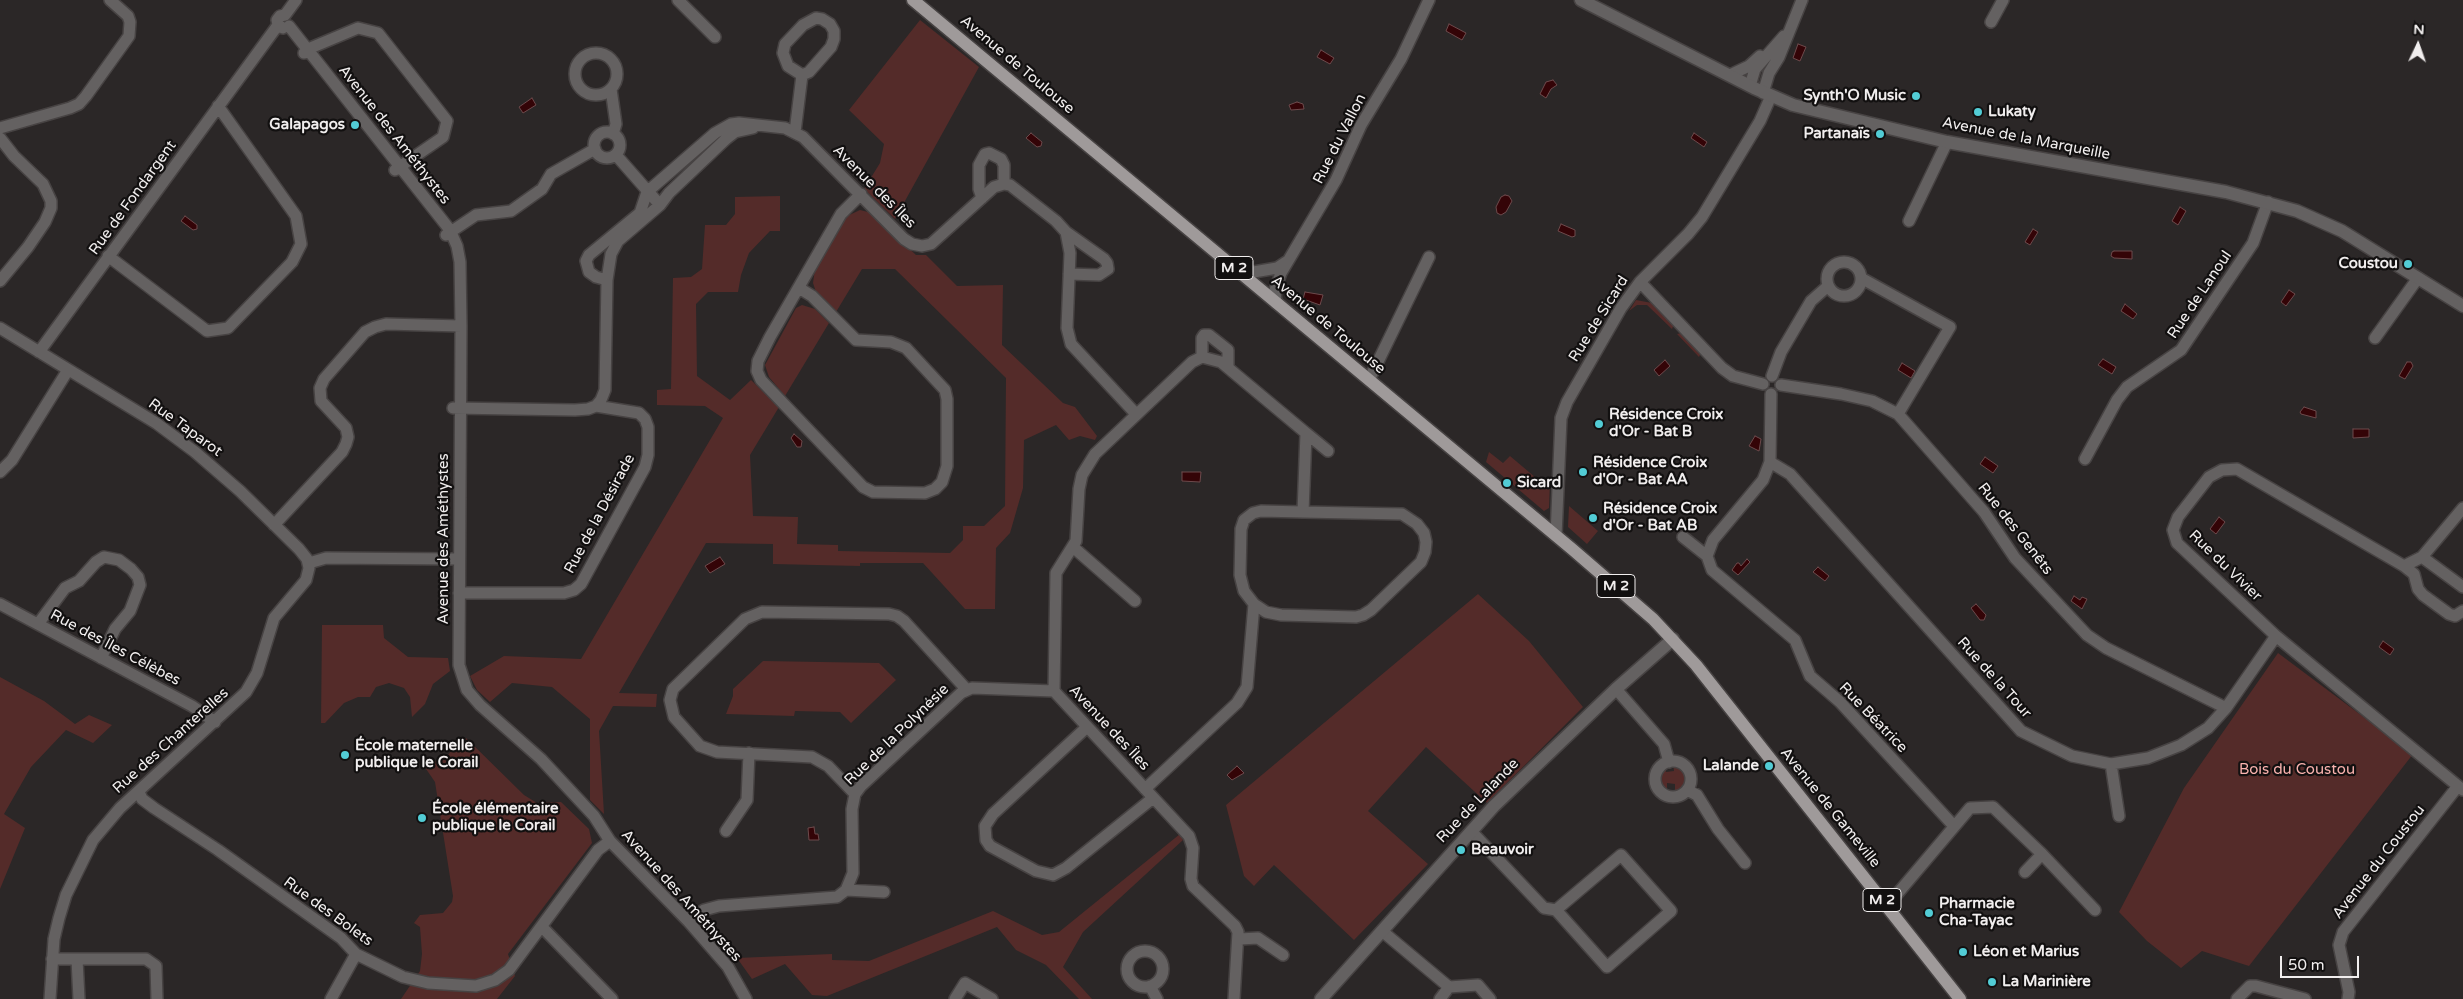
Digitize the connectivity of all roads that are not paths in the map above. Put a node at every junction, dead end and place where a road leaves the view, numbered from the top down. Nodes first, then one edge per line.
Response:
1 (110, 0) edge
2 (296, 0) edge
3 (913, 0) edge
4 (1429, 0) edge
5 (1581, 0) edge
6 (1801, 0) edge
7 (2003, 0) edge
8 (686, 3) edge
9 (284, 22) junction
10 (1991, 22) dead end
11 (1789, 31) junction
12 (715, 37) dead end
13 (1779, 42) junction
14 (306, 52) junction
15 (802, 75) junction
16 (1730, 75) junction
17 (1750, 86) junction
18 (611, 89) dead end
19 (1767, 94) junction
20 (218, 106) junction
21 (0, 128) edge
22 (790, 130) junction
23 (613, 134) junction
24 (0, 138) edge
25 (1947, 142) junction
26 (595, 148) junction
27 (616, 155) junction
28 (397, 169) junction
29 (1004, 184) junction
30 (647, 192) junction
31 (861, 194) junction
32 (982, 198) junction
33 (2268, 202) junction
34 (660, 205) junction
35 (1909, 221) dead end
36 (1066, 232) junction
37 (447, 233) junction
38 (108, 256) junction
39 (1429, 257) dead end
40 (1286, 262) junction
41 (1069, 274) junction
42 (1242, 274) junction
43 (1861, 278) junction
44 (2418, 278) junction
45 (607, 280) junction
46 (0, 281) edge
47 (1640, 282) junction
48 (1828, 286) junction
49 (799, 288) junction
50 (1276, 302) junction
51 (2463, 306) edge
52 (461, 326) junction
53 (0, 328) edge
54 (2375, 338) dead end
55 (39, 352) junction
56 (1202, 357) junction
57 (1228, 367) junction
58 (68, 370) junction
59 (1772, 376) junction
60 (1369, 380) junction
61 (1763, 384) junction
62 (1781, 385) junction
63 (1771, 394) junction
64 (596, 406) junction
65 (456, 409) junction
66 (1136, 414) junction
67 (1898, 414) junction
68 (1306, 433) junction
69 (1328, 451) dead end
70 (2085, 459) dead end
71 (1770, 462) junction
72 (0, 472) edge
73 (2463, 508) edge
74 (1303, 512) junction
75 (274, 525) junction
76 (1556, 536) junction
77 (1683, 537) dead end
78 (1073, 546) junction
79 (1707, 556) junction
80 (2422, 558) junction
81 (459, 559) junction
82 (308, 563) junction
83 (2404, 566) junction
84 (2463, 588) edge
85 (459, 593) junction
86 (1135, 601) dead end
87 (0, 604) edge
88 (1254, 604) junction
89 (2463, 611) edge
90 (38, 624) junction
91 (2276, 636) junction
92 (1673, 639) junction
93 (101, 658) junction
94 (1616, 689) junction
95 (967, 690) junction
96 (1054, 690) junction
97 (2226, 708) junction
98 (215, 722) junction
99 (1087, 727) junction
100 (749, 753) junction
101 (1668, 762) junction
102 (2111, 764) junction
103 (2460, 788) edge
104 (1145, 789) junction
105 (1687, 790) junction
106 (138, 792) junction
107 (855, 794) junction
108 (1153, 798) junction
109 (2119, 816) dead end
110 (1953, 825) junction
111 (726, 830) dead end
112 (1471, 831) junction
113 (610, 841) junction
114 (2042, 854) junction
115 (1745, 862) dead end
116 (2025, 872) dead end
117 (846, 890) junction
118 (884, 892) dead end
119 (1887, 906) junction
120 (1556, 910) junction
121 (2095, 910) dead end
122 (688, 921) junction
123 (542, 927) junction
124 (1382, 931) junction
125 (1240, 939) junction
126 (356, 954) junction
127 (1283, 955) dead end
128 (52, 959) junction
129 (77, 959) junction
130 (1150, 986) dead end
131 (1449, 987) junction
132 (50, 999) edge
133 (79, 999) edge
134 (158, 999) edge
135 (331, 999) edge
136 (612, 999) edge
137 (746, 999) edge
138 (955, 999) edge
139 (992, 999) edge
140 (1157, 999) edge
141 (1234, 999) edge
142 (1322, 999) edge
143 (1440, 999) edge
144 (1490, 999) edge
145 (1960, 999) edge
146 (2237, 999) edge
147 (2305, 999) edge
148 (2348, 999) edge

1 - 21 street
2 - 9 street, Rue de Fondargent
3 - 42 main road, Avenue de Toulouse / M 2
4 - 40 street, Rue du Vallon
5 - 16 street, Avenue de la Marqueille
6 - 11 street, Rue de Sicard
7 - 10 street
8 - 12 street
9 - 14 street, Avenue des Améthystes
9 - 20 street, Rue de Fondargent
11 - 13 street
11 - 19 street, Rue de Sicard
13 - 16 street
13 - 17 street
14 - 28 street, Avenue des Améthystes
14 - 28 street
15 - 15 street
15 - 22 street
16 - 17 street, Avenue de la Marqueille
17 - 19 street, Avenue de la Marqueille
18 - 23 street
19 - 25 street, Avenue de la Marqueille
19 - 47 street, Rue de Sicard
20 - 38 street, Rue de Fondargent
20 - 38 street
22 - 30 street
22 - 31 street, Avenue des Îles
22 - 34 street
23 - 26 street
23 - 27 street
24 - 46 street
25 - 33 street, Avenue de la Marqueille
25 - 35 street
26 - 27 street
26 - 37 street
27 - 30 street
28 - 37 street, Avenue des Améthystes
29 - 32 street, Avenue des Îles
29 - 32 street
29 - 36 street
30 - 34 street
30 - 45 street
31 - 32 street, Avenue des Îles
31 - 49 street
33 - 44 street, Avenue de la Marqueille
33 - 70 street, Rue de Lanoul
34 - 45 street
36 - 41 street
36 - 41 street
37 - 52 street, Avenue des Améthystes
38 - 55 street, Rue de Fondargent
39 - 60 street
40 - 42 street
40 - 50 street, Rue du Vallon
41 - 66 street
42 - 50 main road, Avenue de Toulouse / M 2
43 - 48 street
43 - 48 street
43 - 67 street
44 - 51 street, Avenue de la Marqueille
44 - 54 street
45 - 64 street
47 - 61 street
47 - 76 street, Rue de Sicard
48 - 59 street
49 - 49 street
50 - 60 main road, Avenue de Toulouse / M 2
52 - 65 street, Avenue des Améthystes
52 - 75 street
53 - 55 street
55 - 58 street, Rue Taparot
56 - 57 street
56 - 57 street
56 - 66 street, Avenue des Îles
57 - 68 street
58 - 72 street
58 - 75 street, Rue Taparot
59 - 61 street
59 - 62 street
60 - 76 main road, Avenue de Toulouse / M 2
61 - 63 street
62 - 63 street
62 - 67 street, Rue des Genêts
63 - 71 street
64 - 65 street
64 - 85 street, Rue de la Désirade
65 - 81 street, Avenue des Améthystes
66 - 78 street, Avenue des Îles
67 - 97 street, Rue des Genêts
68 - 69 street
68 - 74 street
71 - 79 street
71 - 102 street, Rue de la Tour
73 - 80 street
74 - 88 street
74 - 88 street
75 - 82 street, Rue Taparot
76 - 92 main road, Avenue de Toulouse / M 2
77 - 79 street, Rue Béatrice
78 - 86 street
78 - 96 street, Avenue des Îles
79 - 110 street, Rue Béatrice
80 - 83 street
80 - 84 street
81 - 82 street
81 - 85 street, Avenue des Améthystes
82 - 98 street, Rue des Chanterelles
83 - 89 street, Rue du Vivier
83 - 91 street, Rue du Vivier
85 - 113 street, Avenue des Améthystes
87 - 90 street, Rue des Îles Célèbes
88 - 104 street
90 - 93 street, Rue des Îles Célèbes
90 - 93 street
91 - 97 street, Rue de la Tour
91 - 103 street, Rue du Vivier
92 - 94 street, Rue de Lalande
92 - 119 main road, Avenue de Gameville / M 2
93 - 98 street, Rue des Îles Célèbes
94 - 101 street
94 - 112 street, Rue de Lalande
95 - 96 street, Rue de la Polynésie
95 - 100 street
95 - 107 street, Rue de la Polynésie
96 - 99 street, Avenue des Îles
97 - 102 street, Rue de la Tour
98 - 106 street, Rue des Chanterelles
99 - 104 street, Avenue des Îles
99 - 108 street
100 - 107 street
100 - 111 street
101 - 105 street
101 - 105 street
102 - 109 street
103 - 148 street, Avenue du Coustou
104 - 108 street, Avenue des Îles
105 - 115 street
106 - 126 street, Rue des Bolets
106 - 128 street, Rue des Chanterelles
107 - 117 street, Rue de la Polynésie
108 - 125 street, Avenue des Îles
110 - 114 street
110 - 119 street
112 - 120 street
112 - 124 street, Rue de Lalande
113 - 122 street, Avenue des Améthystes
113 - 123 street, Rue des Bolets
114 - 116 street
114 - 121 street
117 - 118 street
117 - 122 street
119 - 145 main road, Avenue de Gameville / M 2
120 - 120 street
122 - 137 street, Avenue des Améthystes
123 - 126 street, Rue des Bolets
123 - 136 street
124 - 131 street
124 - 142 street, Rue de Lalande
125 - 127 street
125 - 141 street
126 - 135 street
128 - 129 street
128 - 132 street, Rue des Chanterelles
129 - 133 street
129 - 134 street
130 - 140 street
131 - 143 street
131 - 144 street
138 - 139 street
146 - 147 street

